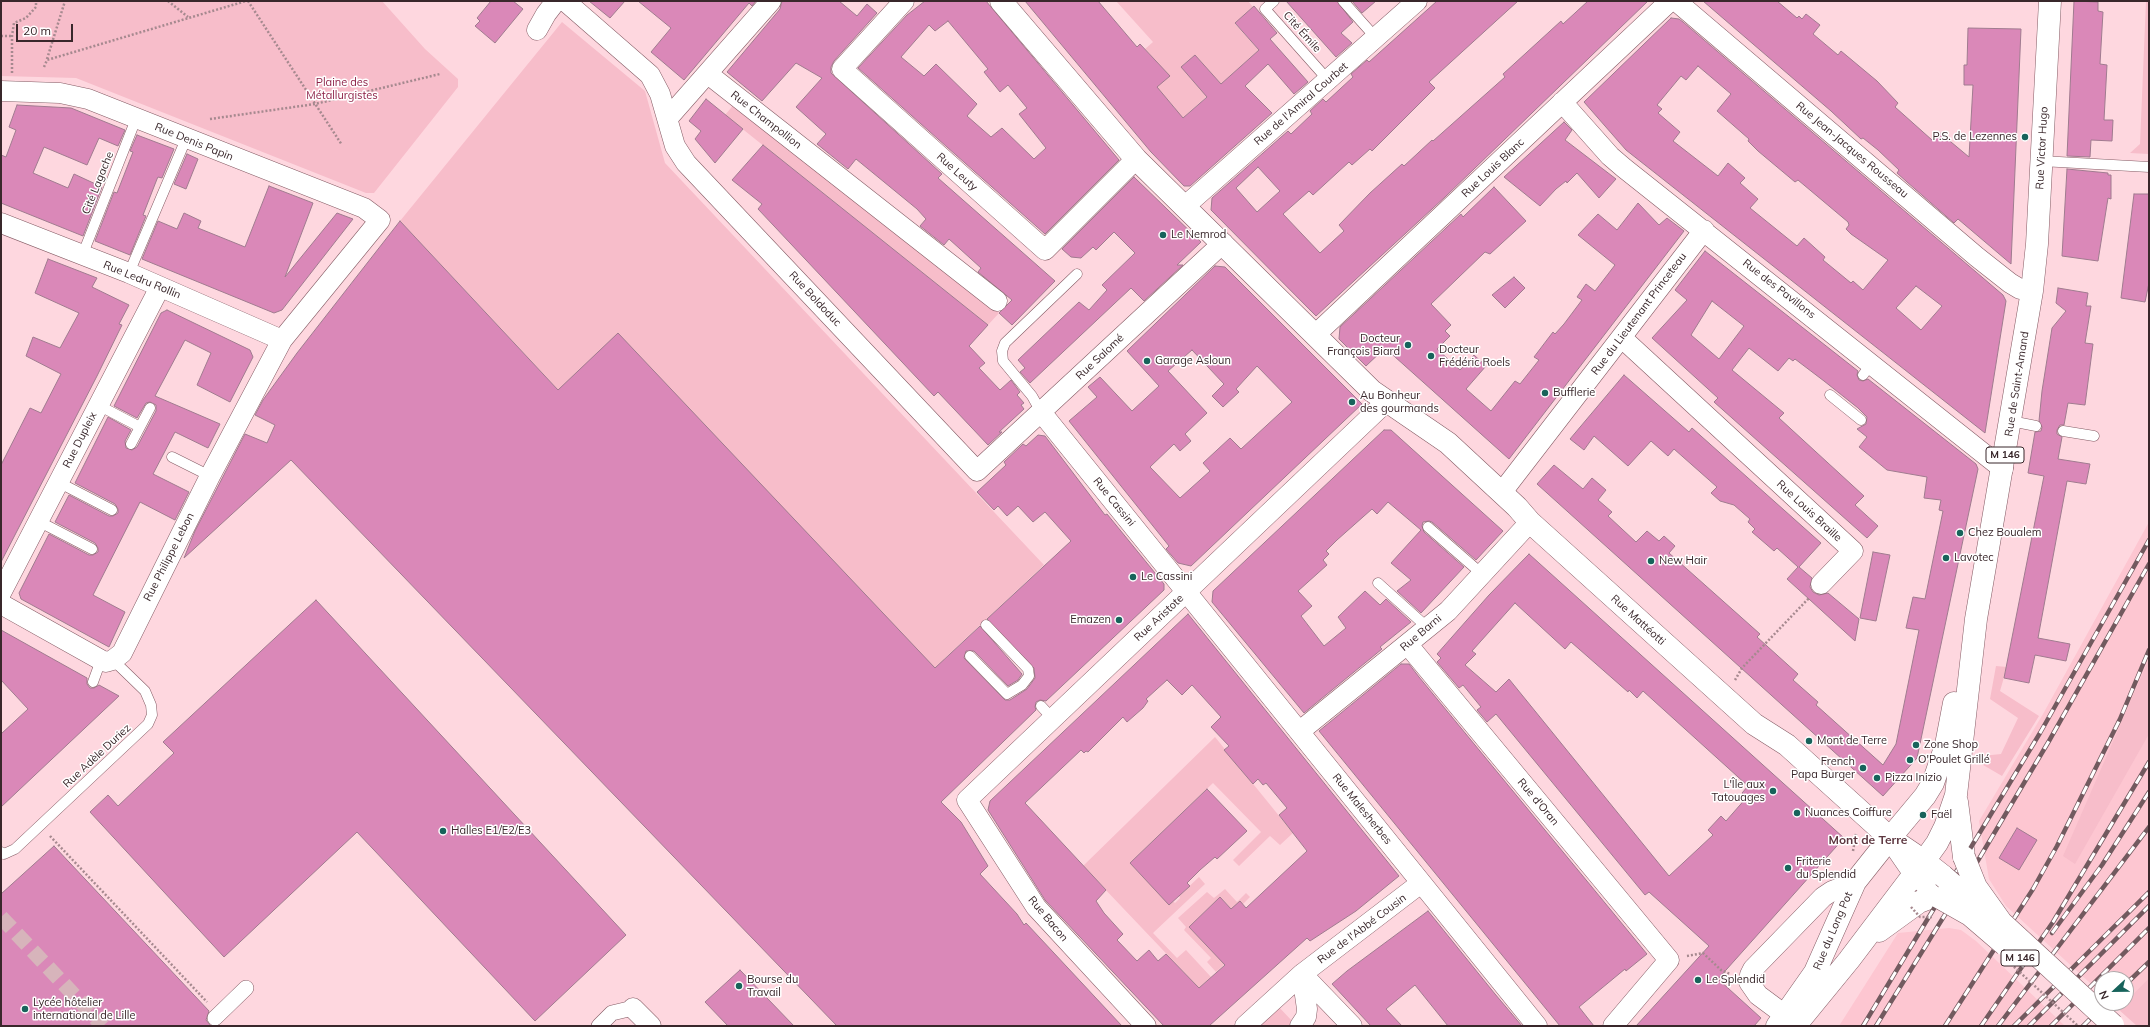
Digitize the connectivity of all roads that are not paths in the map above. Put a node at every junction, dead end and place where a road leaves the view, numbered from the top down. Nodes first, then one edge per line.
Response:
1 (556, 1) edge
2 (565, 1) edge
3 (771, 1) edge
4 (904, 1) edge
5 (1001, 1) edge
6 (1274, 1) edge
7 (1343, 1) edge
8 (1417, 1) edge
9 (1670, 1) edge
10 (1676, 1) edge
11 (2050, 2) edge
12 (537, 30) dead end
13 (1376, 38) junction
14 (708, 74) junction
15 (1328, 80) junction
16 (6, 91) edge
17 (1562, 102) junction
18 (668, 118) junction
19 (136, 119) junction
20 (186, 139) junction
21 (1136, 159) junction
22 (2041, 161) junction
23 (2149, 167) edge
24 (1184, 207) junction
25 (380, 220) joint
26 (1, 223) edge
27 (1704, 230) junction
28 (1223, 243) junction
29 (82, 256) junction
30 (129, 274) junction
31 (1077, 274) dead end
32 (160, 287) junction
33 (2032, 291) junction
34 (997, 301) dead end
35 (1315, 335) junction
36 (1622, 338) junction
37 (282, 340) junction
38 (1830, 395) dead end
39 (1386, 402) junction
40 (98, 405) junction
41 (150, 408) dead end
42 (1041, 412) junction
43 (1861, 420) dead end
44 (2011, 421) junction
45 (2036, 426) dead end
46 (140, 427) junction
47 (2063, 431) dead end
48 (2094, 436) dead end
49 (131, 444) dead end
50 (172, 457) dead end
51 (2003, 468) junction
52 (977, 471) joint
53 (210, 476) junction
54 (58, 482) junction
55 (1502, 492) junction
56 (112, 510) dead end
57 (38, 521) junction
58 (1530, 522) junction
59 (1428, 527) dead end
60 (92, 549) dead end
61 (1482, 574) junction
62 (1378, 582) dead end
63 (1822, 584) road end
64 (1187, 592) junction
65 (1, 593) edge
66 (1, 604) edge
67 (1976, 619) junction
68 (986, 625) dead end
69 (1428, 628) junction
70 (1408, 645) junction
71 (970, 656) dead end
72 (107, 660) junction
73 (93, 682) dead end
74 (1300, 731) junction
75 (1956, 795) junction
76 (967, 800) joint
77 (1890, 838) junction
78 (1, 852) edge
79 (1919, 867) junction
80 (1855, 882) junction
81 (1421, 883) junction
82 (1938, 888) junction
83 (2012, 934) junction
84 (1849, 960) junction
85 (1302, 974) junction
86 (246, 988) dead end
87 (633, 1008) joint
88 (217, 1016) road end
89 (1788, 1023) edge
90 (599, 1026) edge
91 (651, 1026) edge
92 (1146, 1026) edge
93 (1245, 1026) edge
94 (1300, 1026) edge
95 (1352, 1026) edge
96 (1537, 1026) edge
97 (1613, 1026) edge
98 (2107, 1026) edge

1 - 12 street
2 - 18 street
3 - 14 street
4 - 21 street, Rue Leuty
5 - 21 main road, Rue Mattéotti
6 - 15 lane, Cité Émile
7 - 13 lane
8 - 13 street, Rue de l'Amiral Courbet
9 - 17 street, Rue Louis Blanc
10 - 33 street, Rue Jean-Jacques Rousseau
11 - 22 main road, Rue Victor Hugo / M 146
13 - 15 street, Rue de l'Amiral Courbet
14 - 18 street
14 - 34 street, Rue Champollion
15 - 24 street, Rue de l'Amiral Courbet
16 - 19 street, Rue Denis Papin
17 - 27 street, Rue des Pavillons
17 - 35 street, Rue Louis Blanc
18 - 52 street, Rue Boldoduc
19 - 20 street, Rue Denis Papin
19 - 29 lane, Cité Lagache
20 - 25 street, Rue Denis Papin
20 - 30 lane
21 - 24 main road, Rue Mattéotti
22 - 23 lane
22 - 33 main road, Rue Victor Hugo / M 146
24 - 28 main road, Rue Mattéotti
25 - 37 street, Rue Philippe Lebon
26 - 29 street, Rue Ledru Rollin
27 - 36 street, Rue du Lieutenant Princeteau
27 - 51 street, Rue des Pavillons
28 - 35 main road, Rue Mattéotti
28 - 42 street, Rue Salomé
29 - 30 street, Rue Ledru Rollin
30 - 32 street, Rue Ledru Rollin
31 - 42 lane
32 - 37 street, Rue Ledru Rollin
32 - 40 street, Rue Dupleix
33 - 44 main road, Rue de Saint-Amand / M 146
35 - 39 main road, Rue Mattéotti
36 - 55 street, Rue du Lieutenant Princeteau
36 - 63 street, Rue Louis Braille
37 - 53 street, Rue Philippe Lebon
38 - 43 lane
39 - 55 main road, Rue Mattéotti
39 - 64 street, Rue Aristote
40 - 46 lane
40 - 54 street, Rue Dupleix
41 - 46 lane
42 - 52 street, Rue Salomé
42 - 64 street, Rue Cassini
44 - 45 lane
44 - 51 main road, Rue de Saint-Amand / M 146
46 - 49 lane
47 - 48 lane
50 - 53 lane
51 - 67 main road, Rue de Saint-Amand / M 146
53 - 72 street, Rue Philippe Lebon
54 - 56 lane
54 - 57 street, Rue Dupleix
55 - 58 main road, Rue Mattéotti
57 - 60 lane
57 - 65 street, Rue Dupleix
58 - 61 street, Rue Barni
58 - 77 main road, Rue Mattéotti
59 - 61 lane
61 - 69 street, Rue Barni
62 - 69 lane
64 - 74 street, Rue Malesherbes
64 - 76 street, Rue Aristote
66 - 72 street
67 - 75 main road, Rue de Saint-Amand / M 146
67 - 77 main road, Rue de Saint-Amand / M 146
68 - 71 lane
69 - 70 street, Rue Barni
70 - 74 street, Rue Barni
70 - 97 street, Rue d'Oran
72 - 73 lane
72 - 78 lane, Rue Adèle Duriez
74 - 81 street, Rue Malesherbes
75 - 79 main road, Rue de Saint-Amand / M 146
75 - 83 main road, M 146, bridge
76 - 92 street, Rue Bacon
77 - 79 main road, Rue Mattéotti
77 - 80 main road, Rue du Long Pot
79 - 82 main road, M 146
79 - 84 main road, Rue du Long Pot
80 - 89 main road, Rue du Long Pot
80 - 89 street
81 - 85 street, Rue de l'Abbé Cousin
81 - 96 street, Rue Malesherbes
82 - 83 main road, M 146, bridge
82 - 84 main road, Rue du Long Pot
82 - 98 main road, M 146, bridge
83 - 98 main road, M 146, bridge
84 - 89 main road, Rue du Long Pot
85 - 93 street, Rue de l'Abbé Cousin
85 - 94 street
85 - 95 street
86 - 88 street
87 - 90 street
87 - 91 street

